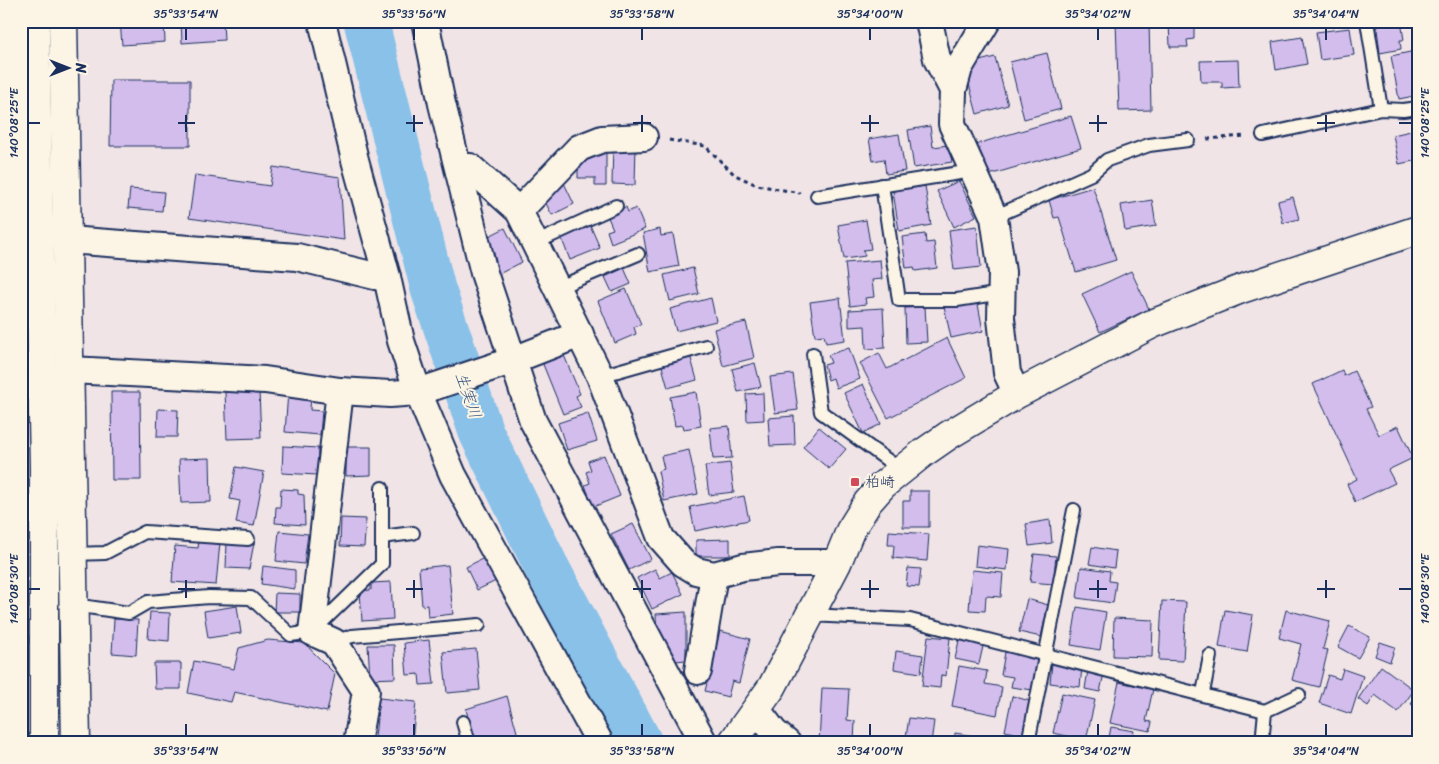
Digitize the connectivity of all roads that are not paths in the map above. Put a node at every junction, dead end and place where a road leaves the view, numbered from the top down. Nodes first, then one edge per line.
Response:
1 (34, 21) edge
2 (63, 21) edge
3 (322, 21) edge
4 (425, 21) edge
5 (929, 21) edge
6 (986, 21) edge
7 (1367, 21) edge
8 (29, 73) edge
9 (953, 90) junction
10 (1418, 108) edge
11 (1381, 109) junction
12 (1263, 135) road end
13 (644, 137) road end
14 (1188, 140) road end
15 (459, 167) junction
16 (972, 171) junction
17 (882, 185) junction
18 (817, 196) road end
19 (616, 206) dead end
20 (520, 211) junction
21 (994, 217) junction
22 (1418, 230) edge
23 (68, 240) junction
24 (535, 243) junction
25 (638, 254) dead end
26 (387, 277) junction
27 (557, 288) junction
28 (1002, 293) junction
29 (580, 334) junction
30 (706, 346) dead end
31 (813, 354) dead end
32 (511, 361) junction
33 (70, 370) junction
34 (600, 376) junction
35 (31, 387) edge
36 (340, 391) junction
37 (418, 392) junction
38 (1017, 394) junction
39 (902, 470) junction
40 (382, 488) dead end
41 (1074, 510) dead end
42 (413, 533) dead end
43 (382, 537) junction
44 (248, 539) dead end
45 (73, 554) junction
46 (837, 563) junction
47 (714, 575) junction
48 (74, 605) junction
49 (810, 615) junction
50 (479, 625) dead end
51 (323, 637) junction
52 (1046, 655) junction
53 (1210, 656) dead end
54 (698, 671) dead end
55 (1203, 694) junction
56 (1299, 695) dead end
57 (757, 710) junction
58 (1265, 711) junction
59 (463, 722) dead end
60 (44, 743) edge
61 (76, 743) edge
62 (357, 743) edge
63 (469, 743) edge
64 (600, 743) edge
65 (704, 743) edge
66 (732, 743) edge
67 (788, 743) edge
68 (1028, 743) edge
69 (1262, 743) edge

1 - 8 street
2 - 23 street
3 - 26 street
4 - 15 street
5 - 9 street
6 - 9 street
7 - 11 lane
8 - 35 street
9 - 16 street
10 - 11 lane
11 - 12 lane
13 - 20 street
14 - 21 lane
15 - 20 street
15 - 32 street
16 - 17 lane
16 - 21 street
17 - 18 lane
17 - 28 lane
19 - 24 lane
20 - 24 street
21 - 28 street
22 - 38 street
23 - 26 street
23 - 33 street
24 - 27 street
25 - 27 lane
26 - 37 street
27 - 29 street
28 - 38 street
29 - 32 street
29 - 34 street
30 - 34 lane
31 - 39 lane
32 - 37 street
32 - 65 street
33 - 36 street
33 - 45 street
34 - 47 street
35 - 60 street
36 - 37 street
36 - 51 street
37 - 64 street
38 - 39 street
39 - 46 street
40 - 43 lane
41 - 52 lane
42 - 43 lane
43 - 51 lane
44 - 45 lane
45 - 48 street
46 - 47 street
46 - 49 street
47 - 54 street
48 - 51 lane
48 - 61 street
49 - 52 lane
49 - 57 street
50 - 51 lane
51 - 62 street
52 - 55 lane
52 - 68 lane
53 - 55 lane
55 - 58 lane
56 - 58 lane
57 - 66 street
57 - 67 street
58 - 69 lane
59 - 63 lane

